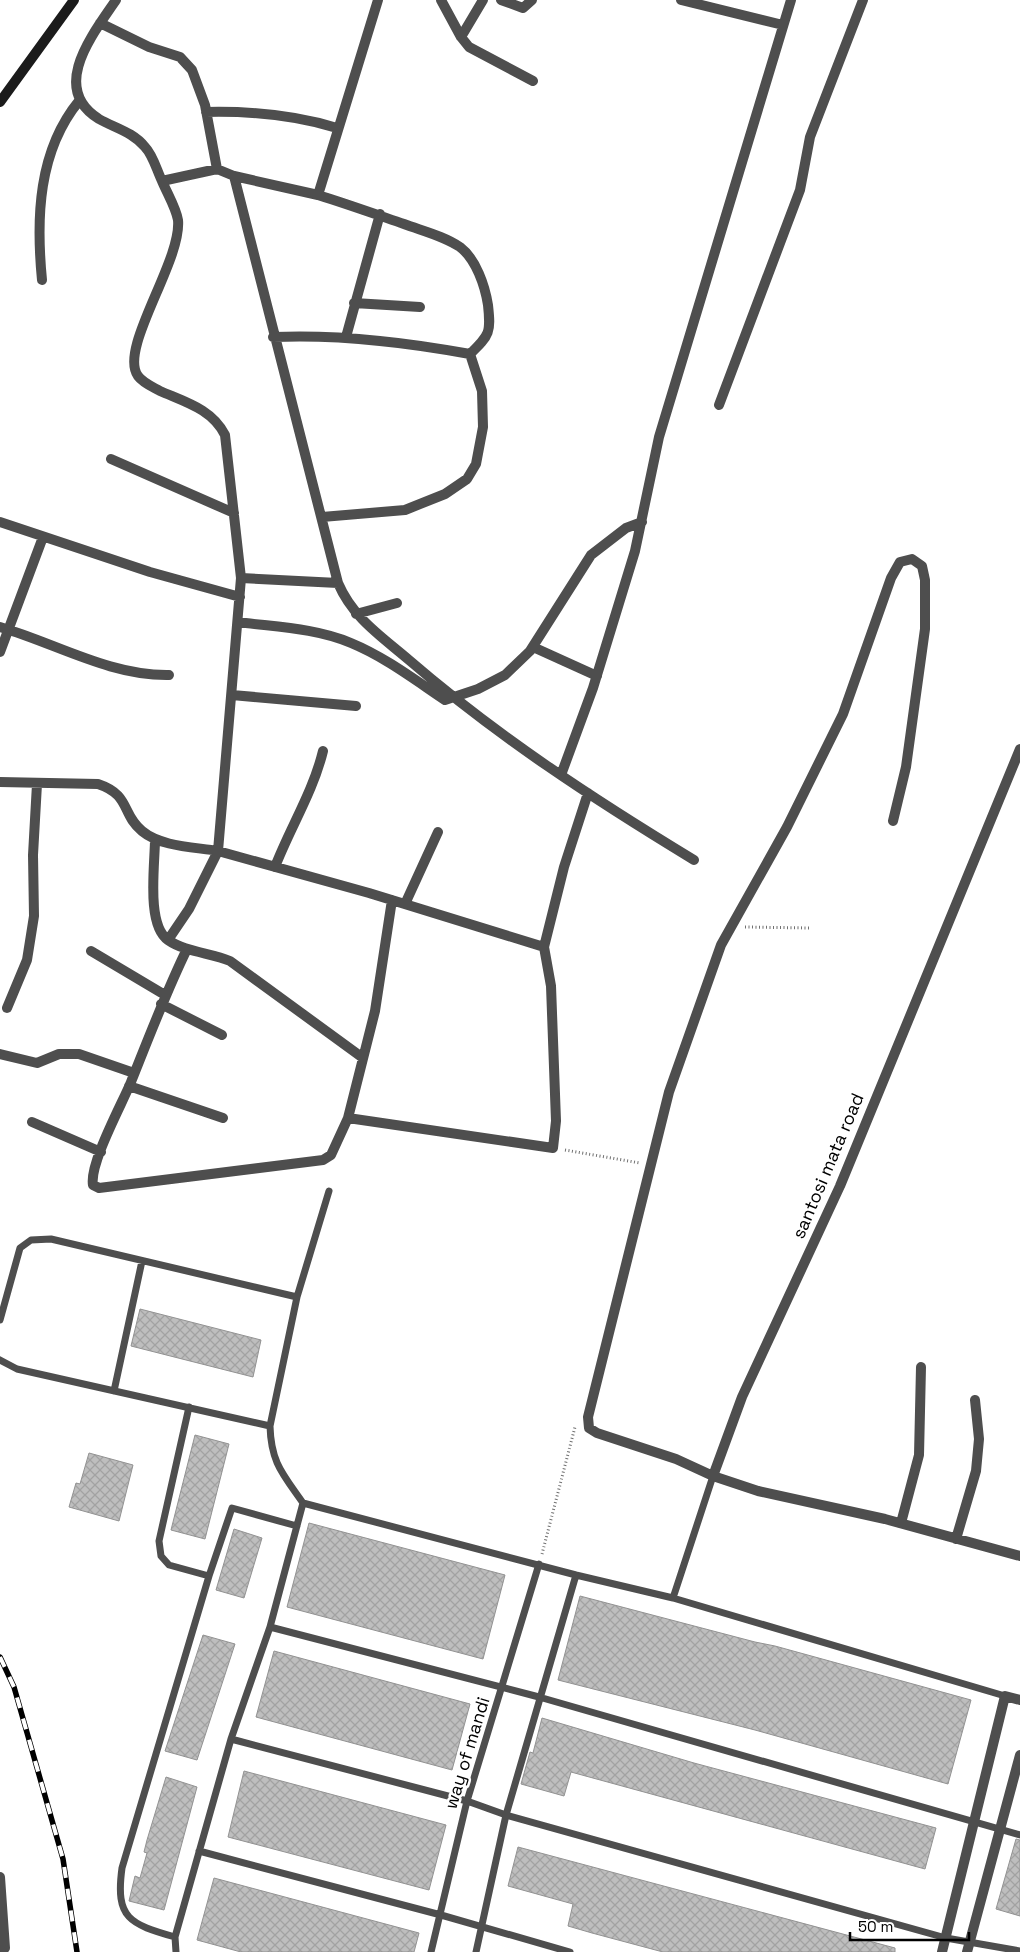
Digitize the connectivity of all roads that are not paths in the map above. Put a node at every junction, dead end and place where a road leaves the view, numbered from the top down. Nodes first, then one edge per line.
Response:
1 (74, 0) edge
2 (116, 0) edge
3 (378, 0) edge
4 (441, 0) edge
5 (483, 0) edge
6 (501, 0) edge
7 (532, 0) edge
8 (681, 0) edge
9 (791, 0) edge
10 (863, 0) edge
11 (100, 23) junction
12 (783, 25) junction
13 (461, 37) junction
14 (533, 81) dead end
15 (79, 101) junction
16 (0, 102) edge
17 (206, 112) junction
18 (337, 128) junction
19 (217, 169) junction
20 (234, 176) junction
21 (162, 181) junction
22 (318, 194) junction
23 (380, 214) junction
24 (42, 280) dead end
25 (354, 303) junction
26 (420, 307) dead end
27 (273, 337) junction
28 (346, 337) junction
29 (470, 354) junction
30 (719, 405) dead end
31 (111, 459) dead end
32 (234, 514) junction
33 (322, 517) junction
34 (0, 522) edge
35 (642, 522) junction
36 (43, 537) junction
37 (241, 578) junction
38 (338, 583) junction
39 (240, 597) junction
40 (397, 603) dead end
41 (356, 614) junction
42 (238, 622) junction
43 (4, 628) edge
44 (533, 647) junction
45 (0, 652) edge
46 (169, 675) dead end
47 (597, 676) junction
48 (232, 695) junction
49 (452, 697) junction
50 (356, 706) dead end
51 (1020, 749) edge
52 (322, 751) dead end
53 (561, 776) junction
54 (0, 782) edge
55 (38, 784) junction
56 (588, 793) junction
57 (892, 820) dead end
58 (438, 832) dead end
59 (155, 839) junction
60 (218, 851) junction
61 (694, 860) dead end
62 (276, 867) junction
63 (392, 900) junction
64 (404, 904) junction
65 (168, 940) junction
66 (187, 948) junction
67 (544, 948) junction
68 (91, 951) dead end
69 (163, 999) junction
70 (8, 1008) dead end
71 (222, 1034) dead end
72 (0, 1054) edge
73 (363, 1058) junction
74 (134, 1073) junction
75 (129, 1086) junction
76 (223, 1118) dead end
77 (348, 1118) junction
78 (32, 1122) dead end
79 (101, 1152) junction
80 (329, 1191) dead end
81 (142, 1261) junction
82 (297, 1296) junction
83 (0, 1320) edge
84 (0, 1360) edge
85 (921, 1367) dead end
86 (114, 1391) junction
87 (976, 1400) dead end
88 (188, 1408) junction
89 (270, 1426) junction
90 (713, 1476) junction
91 (303, 1503) junction
92 (901, 1523) junction
93 (297, 1526) junction
94 (956, 1539) junction
95 (1020, 1556) edge
96 (540, 1564) junction
97 (576, 1575) junction
98 (209, 1576) junction
99 (672, 1598) junction
100 (270, 1627) junction
101 (503, 1688) junction
102 (1005, 1696) junction
103 (540, 1697) junction
104 (1020, 1700) edge
105 (231, 1739) junction
106 (1020, 1755) edge
107 (1018, 1775) edge
108 (467, 1801) junction
109 (506, 1815) junction
110 (972, 1823) junction
111 (1000, 1830) junction
112 (1020, 1835) edge
113 (199, 1852) junction
114 (0, 1877) edge
115 (441, 1915) junction
116 (482, 1928) junction
117 (175, 1937) junction
118 (946, 1938) junction
119 (969, 1941) junction
120 (3, 1949) edge
121 (1020, 1951) edge
122 (176, 1952) edge
123 (431, 1952) edge
124 (476, 1952) edge
125 (570, 1952) edge
126 (942, 1952) edge
127 (966, 1952) edge

1 - 16 main road
2 - 11 street
3 - 18 street
4 - 13 street
5 - 13 street
6 - 7 street
8 - 12 street
9 - 12 street
10 - 30 street
11 - 15 street
11 - 17 street
12 - 35 street
13 - 14 street
15 - 21 street
15 - 24 street
17 - 18 street
17 - 19 street
18 - 22 street
19 - 20 street
19 - 21 street
20 - 22 street
20 - 27 street
21 - 32 street
22 - 23 street
23 - 25 street
23 - 29 street
25 - 26 street
25 - 28 street
27 - 28 street
27 - 33 street
28 - 29 street
29 - 33 street
31 - 32 street
32 - 37 street
33 - 38 street
34 - 36 street
35 - 44 street
35 - 47 street
36 - 39 street
36 - 43 street
37 - 38 street
37 - 39 street
38 - 41 street
39 - 42 street
40 - 41 street
41 - 49 street
42 - 48 street
42 - 49 street
43 - 45 street
43 - 46 street
44 - 47 street
44 - 49 street
47 - 53 street
48 - 50 street
48 - 60 street
49 - 53 street
51 - 90 street, santosi mata road
52 - 62 street
53 - 56 street
54 - 55 street
55 - 59 street
55 - 70 street
56 - 61 street
56 - 67 street
57 - 90 street
58 - 64 street
59 - 60 street
59 - 65 street
60 - 62 street
60 - 65 street
62 - 63 street
63 - 64 street
63 - 73 street
64 - 67 street
65 - 66 street
66 - 69 street
66 - 73 street
67 - 77 street
68 - 69 street
69 - 71 street
69 - 74 street
72 - 74 street
73 - 77 street
74 - 75 street
75 - 76 street
75 - 79 street
77 - 79 street
78 - 79 street
80 - 82 lane
81 - 82 lane
81 - 83 lane
81 - 86 lane
82 - 89 lane
84 - 86 lane
85 - 92 street
86 - 88 lane
87 - 94 street
88 - 89 lane
88 - 98 lane
89 - 91 lane
90 - 92 street
90 - 99 lane, santosi mata road
91 - 93 lane
91 - 96 lane
92 - 94 street
93 - 98 lane
93 - 100 lane
94 - 95 street
96 - 97 lane
96 - 101 lane, way of mandi
97 - 99 lane
97 - 103 lane
98 - 117 lane
99 - 102 lane
100 - 101 lane
100 - 105 lane
101 - 103 lane
101 - 108 lane, way of mandi
102 - 104 street
102 - 110 street
103 - 109 lane
103 - 110 lane
105 - 108 lane
105 - 113 lane
106 - 107 street
107 - 111 street
108 - 109 lane
108 - 115 lane, way of mandi
109 - 116 lane
109 - 118 lane
110 - 111 lane
110 - 118 street
111 - 112 lane
111 - 119 street
113 - 115 lane
113 - 117 lane
114 - 120 street
115 - 116 lane
115 - 123 lane, way of mandi
116 - 124 lane
116 - 125 lane
117 - 122 lane
118 - 119 lane
118 - 126 street
119 - 121 lane
119 - 127 street

